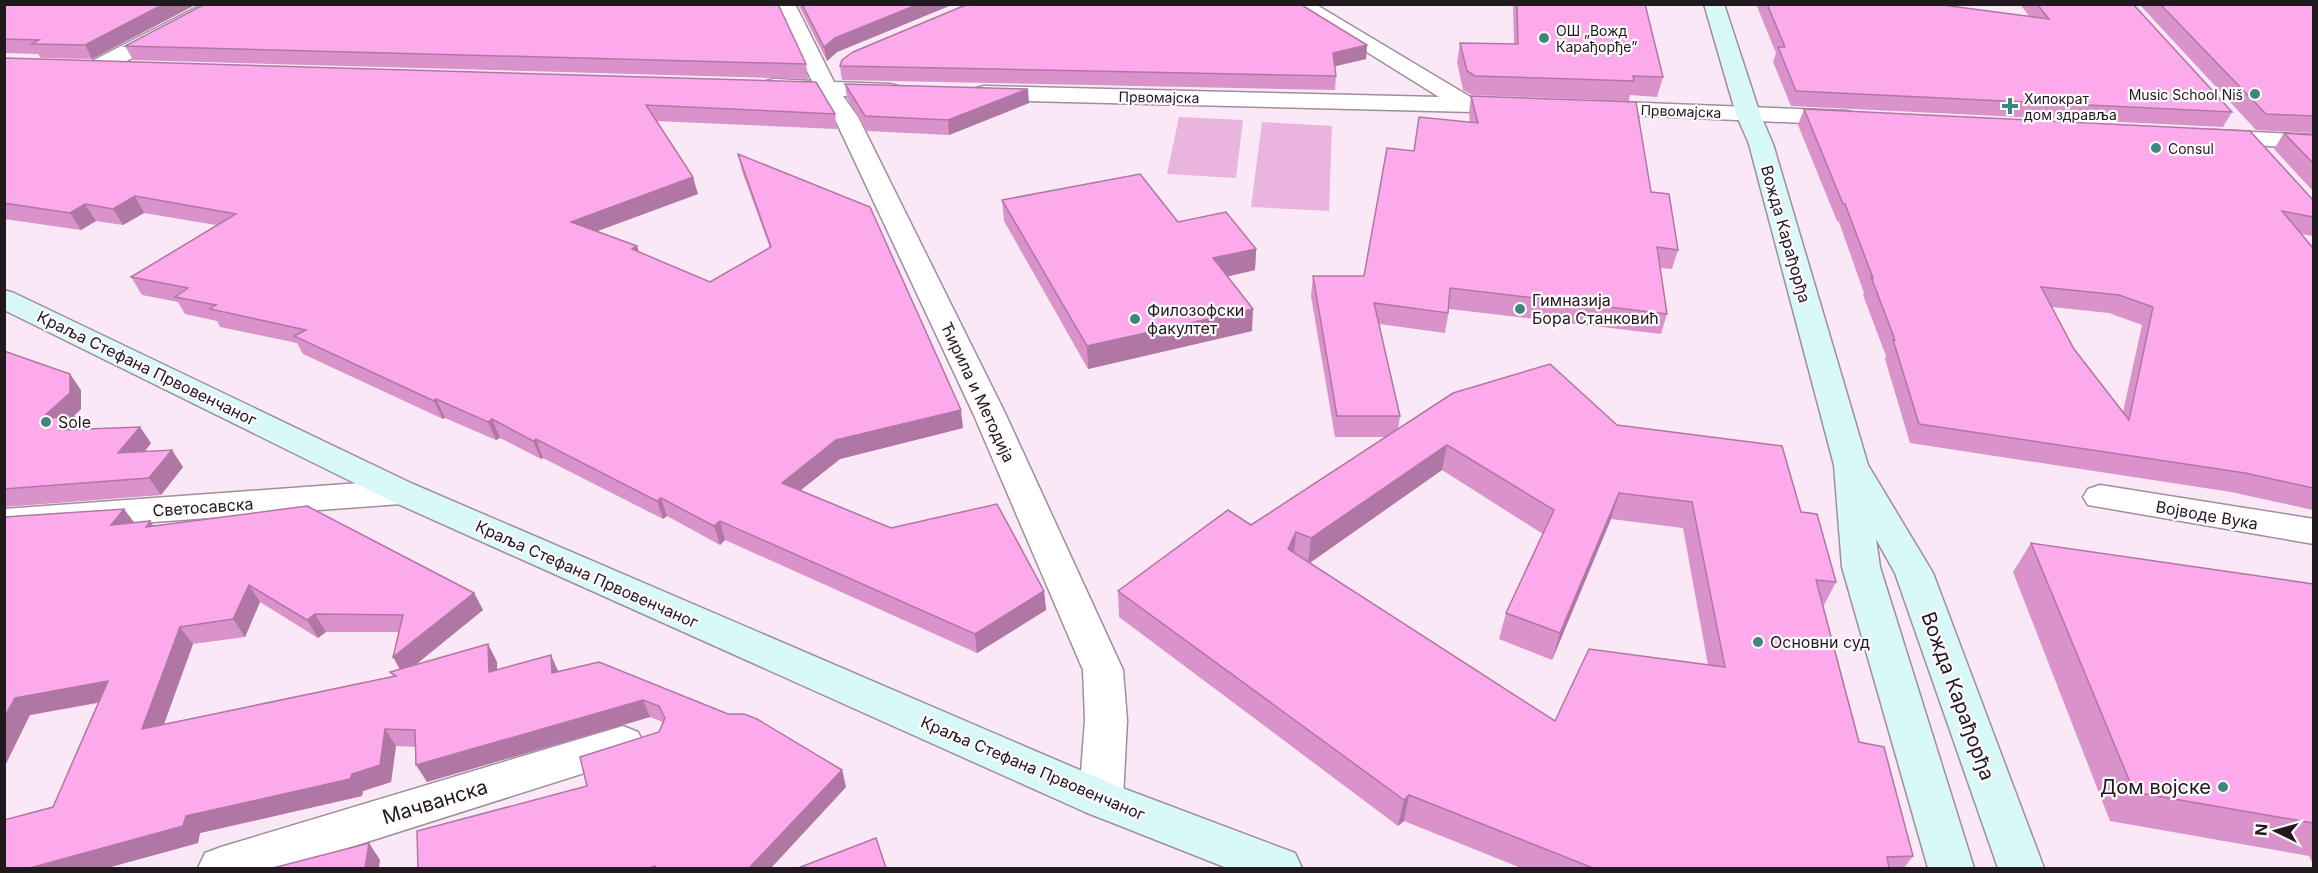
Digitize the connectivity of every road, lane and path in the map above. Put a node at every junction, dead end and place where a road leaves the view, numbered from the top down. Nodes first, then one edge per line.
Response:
1 (219, 4) edge
2 (785, 4) edge
3 (1300, 4) edge
4 (1714, 4) edge
5 (75, 66) edge
6 (98, 67) junction
7 (145, 68) edge
8 (831, 77) junction
9 (749, 85) edge
10 (910, 91) edge
11 (968, 93) edge
12 (1466, 104) junction
13 (1536, 106) edge
14 (1570, 108) edge
15 (1748, 114) junction
16 (2228, 119) edge
17 (1874, 120) edge
18 (2192, 135) edge
19 (2247, 138) junction
20 (2313, 142) edge
21 (2267, 160) edge
22 (4, 298) edge
23 (1851, 465) junction
24 (402, 492) junction
25 (2100, 496) dead end
26 (4, 521) edge
27 (2313, 532) edge
28 (649, 736) edge
29 (1101, 799) junction
30 (1179, 830) junction
31 (221, 868) edge
32 (1240, 868) edge
33 (1280, 868) edge
34 (1951, 868) edge
35 (2021, 868) edge

1 - 6 street
2 - 8 street, Ћирила и Методија
3 - 12 street
4 - 15 main road, Вожда Карађорђа
5 - 6 street
6 - 7 street
8 - 9 street
8 - 10 street
8 - 29 street, Ћирила и Методија
11 - 12 street, Првомајска
12 - 13 street, Првомајска
14 - 15 street, Првомајска
15 - 17 street, Првомајска
15 - 23 main road, Вожда Карађорђа
16 - 19 street
18 - 19 street
19 - 20 street
19 - 21 street
22 - 24 main road, Краља Стефана Првовенчаног
23 - 34 main road, Вожда Карађорђа
23 - 35 main road, Вожда Карађорђа
24 - 26 street, Светосавска
24 - 29 main road, Краља Стефана Првовенчаног
25 - 27 street, Војводе Вука
28 - 31 street, Мачванска
29 - 30 main road, Краља Стефана Првовенчаног
30 - 32 main road, Краља Стефана Првовенчаног
30 - 33 main road, Краља Стефана Првовенчаног

